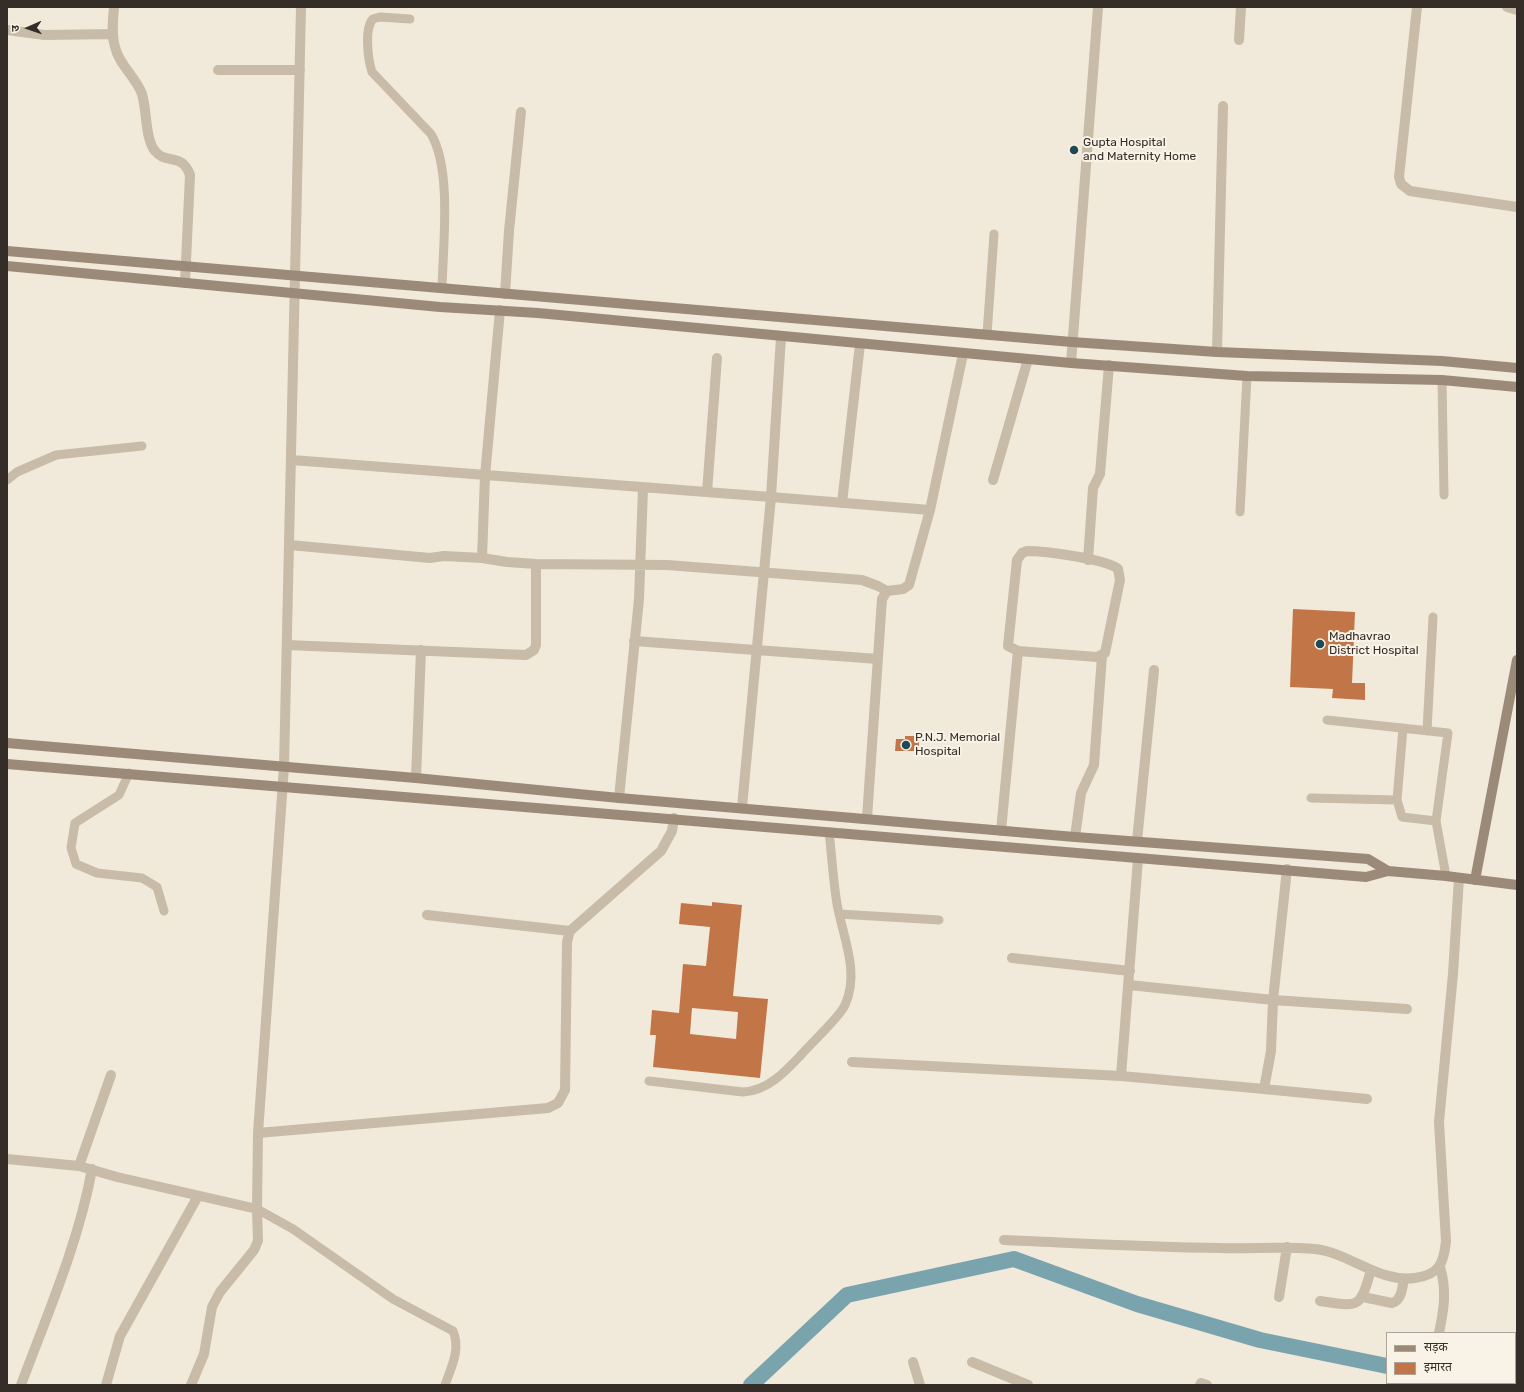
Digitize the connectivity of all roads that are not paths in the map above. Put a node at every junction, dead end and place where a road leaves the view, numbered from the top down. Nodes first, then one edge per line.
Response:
1 (114, 7) edge
2 (301, 7) edge
3 (1098, 7) edge
4 (1241, 7) edge
5 (1417, 7) edge
6 (1507, 7) edge
7 (1517, 10) edge
8 (410, 19) dead end
9 (7, 30) edge
10 (113, 34) junction
11 (1239, 40) dead end
12 (218, 70) dead end
13 (300, 70) junction
14 (1223, 106) dead end
15 (521, 112) dead end
16 (1517, 208) edge
17 (994, 234) dead end
18 (7, 251) edge
19 (185, 265) junction
20 (7, 266) edge
21 (296, 275) junction
22 (184, 283) junction
23 (442, 288) junction
24 (295, 294) junction
25 (506, 294) junction
26 (500, 310) junction
27 (987, 335) junction
28 (781, 337) junction
29 (1072, 342) junction
30 (860, 344) junction
31 (1217, 352) junction
32 (963, 354) junction
33 (716, 358) dead end
34 (1028, 359) junction
35 (1071, 363) junction
36 (1109, 365) junction
37 (1517, 368) edge
38 (1246, 376) junction
39 (1442, 380) junction
40 (1517, 387) edge
41 (142, 446) dead end
42 (292, 460) junction
43 (485, 476) junction
44 (7, 480) edge
45 (993, 480) dead end
46 (642, 488) junction
47 (707, 492) junction
48 (1444, 495) dead end
49 (770, 497) junction
50 (842, 503) junction
51 (930, 510) junction
52 (1240, 512) dead end
53 (290, 544) junction
54 (482, 558) junction
55 (1088, 560) junction
56 (536, 564) junction
57 (640, 565) junction
58 (764, 572) junction
59 (887, 591) junction
60 (1433, 617) dead end
61 (634, 641) junction
62 (287, 645) junction
63 (422, 650) junction
64 (757, 651) junction
65 (1018, 651) junction
66 (1102, 656) junction
67 (878, 659) junction
68 (1517, 660) edge
69 (1154, 670) dead end
70 (1328, 720) dead end
71 (1403, 728) junction
72 (1427, 731) junction
73 (7, 743) edge
74 (7, 764) edge
75 (284, 767) junction
76 (129, 773) junction
77 (416, 778) junction
78 (283, 787) junction
79 (619, 798) junction
80 (1311, 798) dead end
81 (1397, 800) junction
82 (742, 807) junction
83 (776, 810) junction
84 (674, 818) junction
85 (867, 818) junction
86 (1436, 821) junction
87 (775, 828) junction
88 (1001, 831) junction
89 (829, 832) junction
90 (1075, 837) junction
91 (1137, 841) junction
92 (1138, 859) junction
93 (1287, 869) junction
94 (1388, 871) junction
95 (1446, 876) junction
96 (1459, 878) junction
97 (1475, 880) junction
98 (1517, 885) edge
99 (164, 911) dead end
100 (839, 914) junction
101 (427, 915) dead end
102 (939, 920) dead end
103 (570, 931) junction
104 (1012, 958) dead end
105 (1130, 971) junction
106 (1129, 985) junction
107 (1273, 1000) junction
108 (1407, 1009) dead end
109 (852, 1062) dead end
110 (110, 1075) dead end
111 (1122, 1076) junction
112 (650, 1081) dead end
113 (1264, 1089) junction
114 (1367, 1099) dead end
115 (258, 1133) junction
116 (7, 1159) edge
117 (79, 1166) junction
118 (92, 1169) junction
119 (198, 1196) junction
120 (257, 1209) junction
121 (1004, 1240) dead end
122 (1287, 1248) junction
123 (1440, 1267) junction
124 (1371, 1270) junction
125 (1404, 1280) junction
126 (1279, 1297) dead end
127 (1364, 1297) junction
128 (1320, 1301) dead end
129 (1439, 1332) edge
130 (913, 1362) dead end
131 (972, 1362) dead end
132 (22, 1385) edge
133 (106, 1385) edge
134 (191, 1385) edge
135 (446, 1385) edge
136 (920, 1385) edge
137 (1028, 1385) edge
138 (1200, 1385) edge
139 (1207, 1385) edge

1 - 10 street
2 - 13 street
3 - 29 street
4 - 11 street
5 - 16 street
6 - 7 street
8 - 23 lane
9 - 10 street
10 - 19 street
12 - 13 street
13 - 21 street
14 - 31 street
15 - 25 street
17 - 27 lane
18 - 19 street
19 - 21 street
19 - 22 street
20 - 22 street
21 - 23 street
21 - 24 street
22 - 24 street
23 - 25 street
24 - 26 street
24 - 42 street
25 - 27 street
26 - 28 street
26 - 43 street
27 - 29 street
28 - 30 street
28 - 49 street
29 - 31 street
29 - 35 street
30 - 32 street
30 - 50 street
31 - 37 street
32 - 34 street
32 - 51 street
33 - 47 street
34 - 35 street
34 - 45 street
35 - 36 street
36 - 38 street
36 - 55 street
38 - 39 street
38 - 52 lane
39 - 40 street
39 - 48 lane
41 - 44 lane
42 - 43 street
42 - 53 street
43 - 46 street
43 - 54 street
46 - 47 street
46 - 57 street
47 - 49 street
49 - 50 street
49 - 58 street
50 - 51 street
51 - 59 street
53 - 54 street
53 - 62 street
54 - 56 street
55 - 65 street
55 - 66 street
56 - 57 street
56 - 63 street
57 - 58 street
57 - 61 street
58 - 59 street
58 - 64 street
59 - 67 street
60 - 72 lane
61 - 64 street
61 - 79 street
62 - 63 street
62 - 75 street
63 - 77 street
64 - 67 street
64 - 82 street
65 - 66 street
65 - 88 street
66 - 90 street
67 - 85 street
68 - 97 street
69 - 91 street
70 - 71 lane
71 - 72 lane
71 - 81 lane
72 - 86 lane
73 - 75 street
74 - 76 street
75 - 77 street
75 - 78 street
76 - 78 street
76 - 99 lane
77 - 79 street
78 - 84 street
78 - 115 street
79 - 82 street
80 - 81 lane
81 - 86 lane
82 - 83 street
83 - 85 street
83 - 87 street
84 - 87 street
84 - 103 street
85 - 88 street
86 - 95 lane
87 - 89 street
88 - 90 street
89 - 92 street
89 - 100 lane
90 - 91 street
91 - 94 street
92 - 93 street
92 - 105 street
93 - 94 street
93 - 107 street
94 - 95 street
95 - 96 street
96 - 97 street
96 - 123 street
97 - 98 street
100 - 102 lane
100 - 112 lane
101 - 103 street
103 - 115 street
104 - 105 street
105 - 106 street
106 - 107 street
106 - 111 street
107 - 108 street
107 - 113 street
109 - 111 street
110 - 117 street
111 - 113 street
113 - 114 street
115 - 120 street
116 - 117 street
117 - 118 street
118 - 119 street
118 - 132 street
119 - 120 street
119 - 133 street
120 - 134 street
120 - 135 lane
121 - 122 street
122 - 124 street
122 - 126 street
123 - 125 street
123 - 129 street
124 - 125 street
124 - 127 street
125 - 127 street
127 - 128 street
130 - 136 street
131 - 137 street
138 - 139 street

